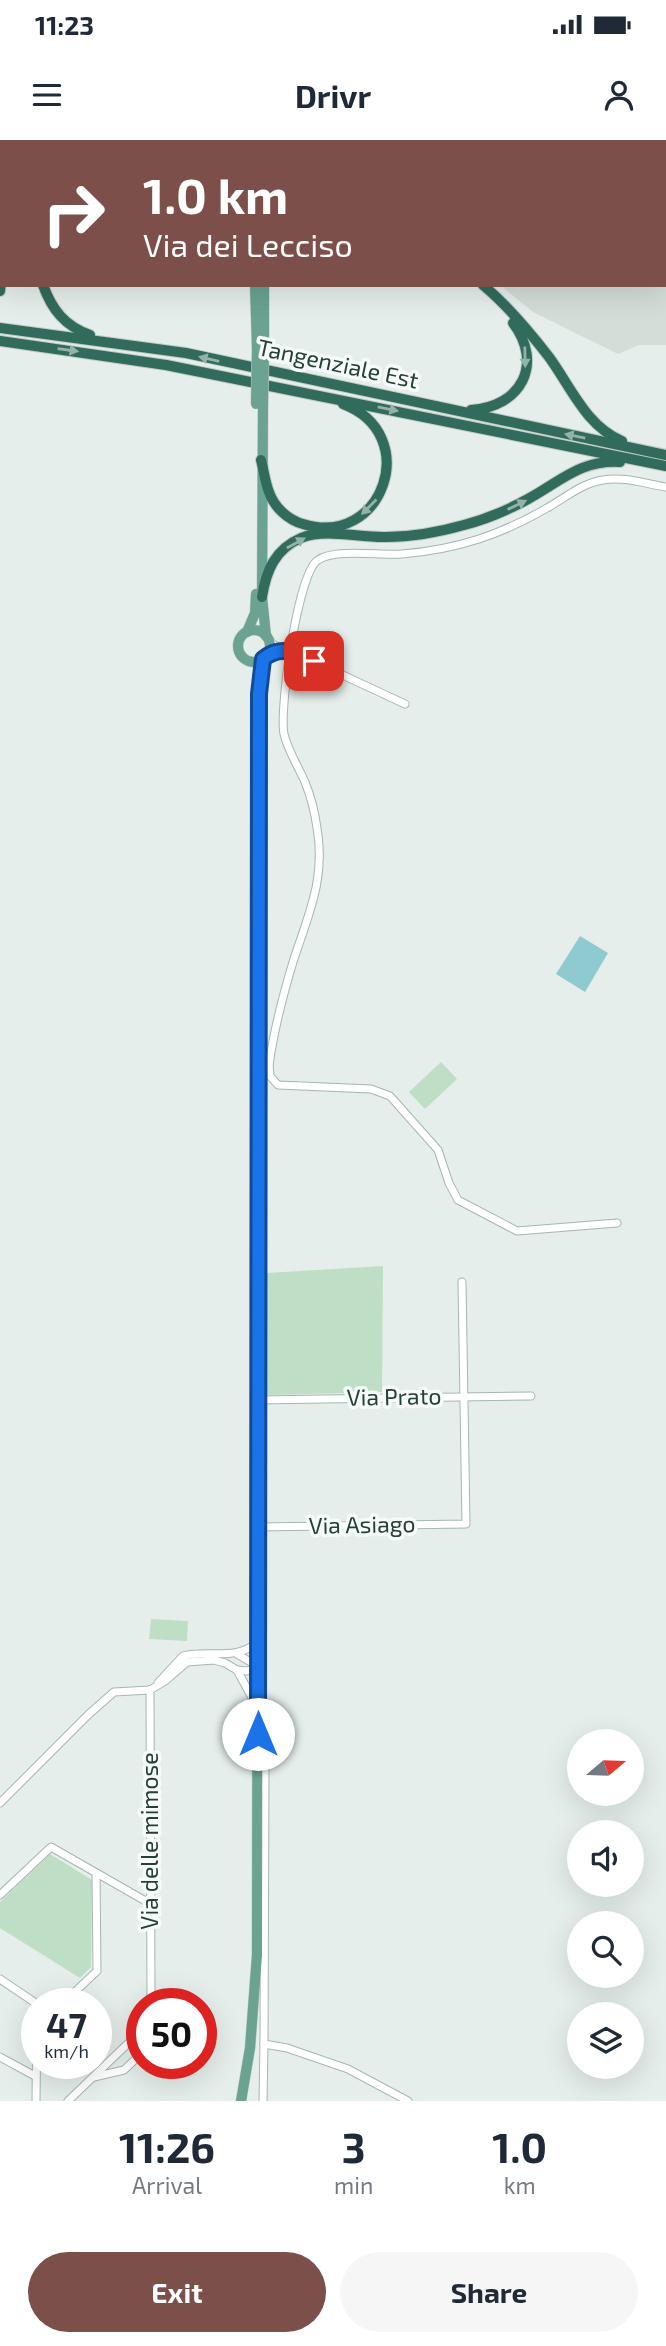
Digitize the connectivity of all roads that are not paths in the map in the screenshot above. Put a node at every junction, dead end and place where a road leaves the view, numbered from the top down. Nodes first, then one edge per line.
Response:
1 (44, 287) edge
2 (255, 287) edge
3 (264, 287) edge
4 (475, 287) edge
5 (485, 287) edge
6 (0, 328) edge
7 (1, 341) edge
8 (260, 350) junction
9 (186, 353) junction
10 (235, 379) junction
11 (260, 404) junction
12 (428, 404) junction
13 (666, 453) edge
14 (261, 460) junction
15 (666, 468) edge
16 (666, 487) edge
17 (262, 597) junction
18 (247, 632) junction
19 (267, 638) junction
20 (287, 650) junction
21 (265, 657) junction
22 (245, 659) junction
23 (259, 694) junction
24 (405, 704) dead end
25 (264, 1065) junction
26 (617, 1223) dead end
27 (462, 1282) dead end
28 (464, 1395) junction
29 (531, 1396) dead end
30 (257, 1400) junction
31 (258, 1527) junction
32 (258, 1642) junction
33 (237, 1654) junction
34 (259, 1667) junction
35 (237, 1670) junction
36 (158, 1683) junction
37 (150, 1690) junction
38 (258, 1709) junction
39 (258, 1760) junction
40 (0, 1803) edge
41 (96, 1873) junction
42 (0, 1895) edge
43 (149, 1903) junction
44 (0, 1979) edge
45 (79, 1988) edge
46 (151, 1988) edge
47 (21, 1993) edge
48 (264, 2044) junction
49 (126, 2045) edge
50 (0, 2056) edge
51 (112, 2059) edge
52 (21, 2068) edge
53 (35, 2079) edge
54 (91, 2079) edge
55 (36, 2101) edge
56 (68, 2101) edge
57 (241, 2101) edge
58 (263, 2101) edge
59 (408, 2101) edge

1 - 9 highway
2 - 8 main road
3 - 8 main road
4 -> 12 highway
5 - 13 highway
6 - 9 highway, Tangenziale Est
7 -> 10 highway, Tangenziale Est
8 - 11 main road, bridge
12 -> 9 highway, Tangenziale Est
10 -> 14 highway
10 -> 15 highway, Tangenziale Est
11 - 14 main road
11 - 18 main road
13 -> 12 highway, Tangenziale Est
14 - 17 main road
17 -> 15 highway
16 - 20 street
17 - 19 main road
18 - 19 main road
18 - 22 main road
19 - 20 street
19 - 21 main road
20 - 21 street
20 - 24 street
20 - 25 street
21 - 22 main road
21 - 23 main road
22 - 23 main road
23 - 25 main road
25 - 26 street
25 - 30 main road
27 - 28 street
28 - 29 street, Via Prato
28 - 30 street, Via Prato
28 - 31 street, Via Asiago
30 - 31 main road
31 - 32 main road
32 - 33 street
32 - 34 main road
33 - 34 street
33 - 36 street
34 - 35 street
34 - 38 main road
35 - 36 street
35 - 38 street
36 - 37 street
37 - 40 street
37 - 43 street, Via delle mimose
38 - 39 main road
39 - 48 street
39 - 57 main road
41 - 42 street
41 - 43 street
41 - 45 street
43 - 46 street, Via delle mimose
44 - 47 street
48 - 58 street
48 - 59 street
49 - 51 street
50 - 52 street
53 - 55 street
54 - 56 street

